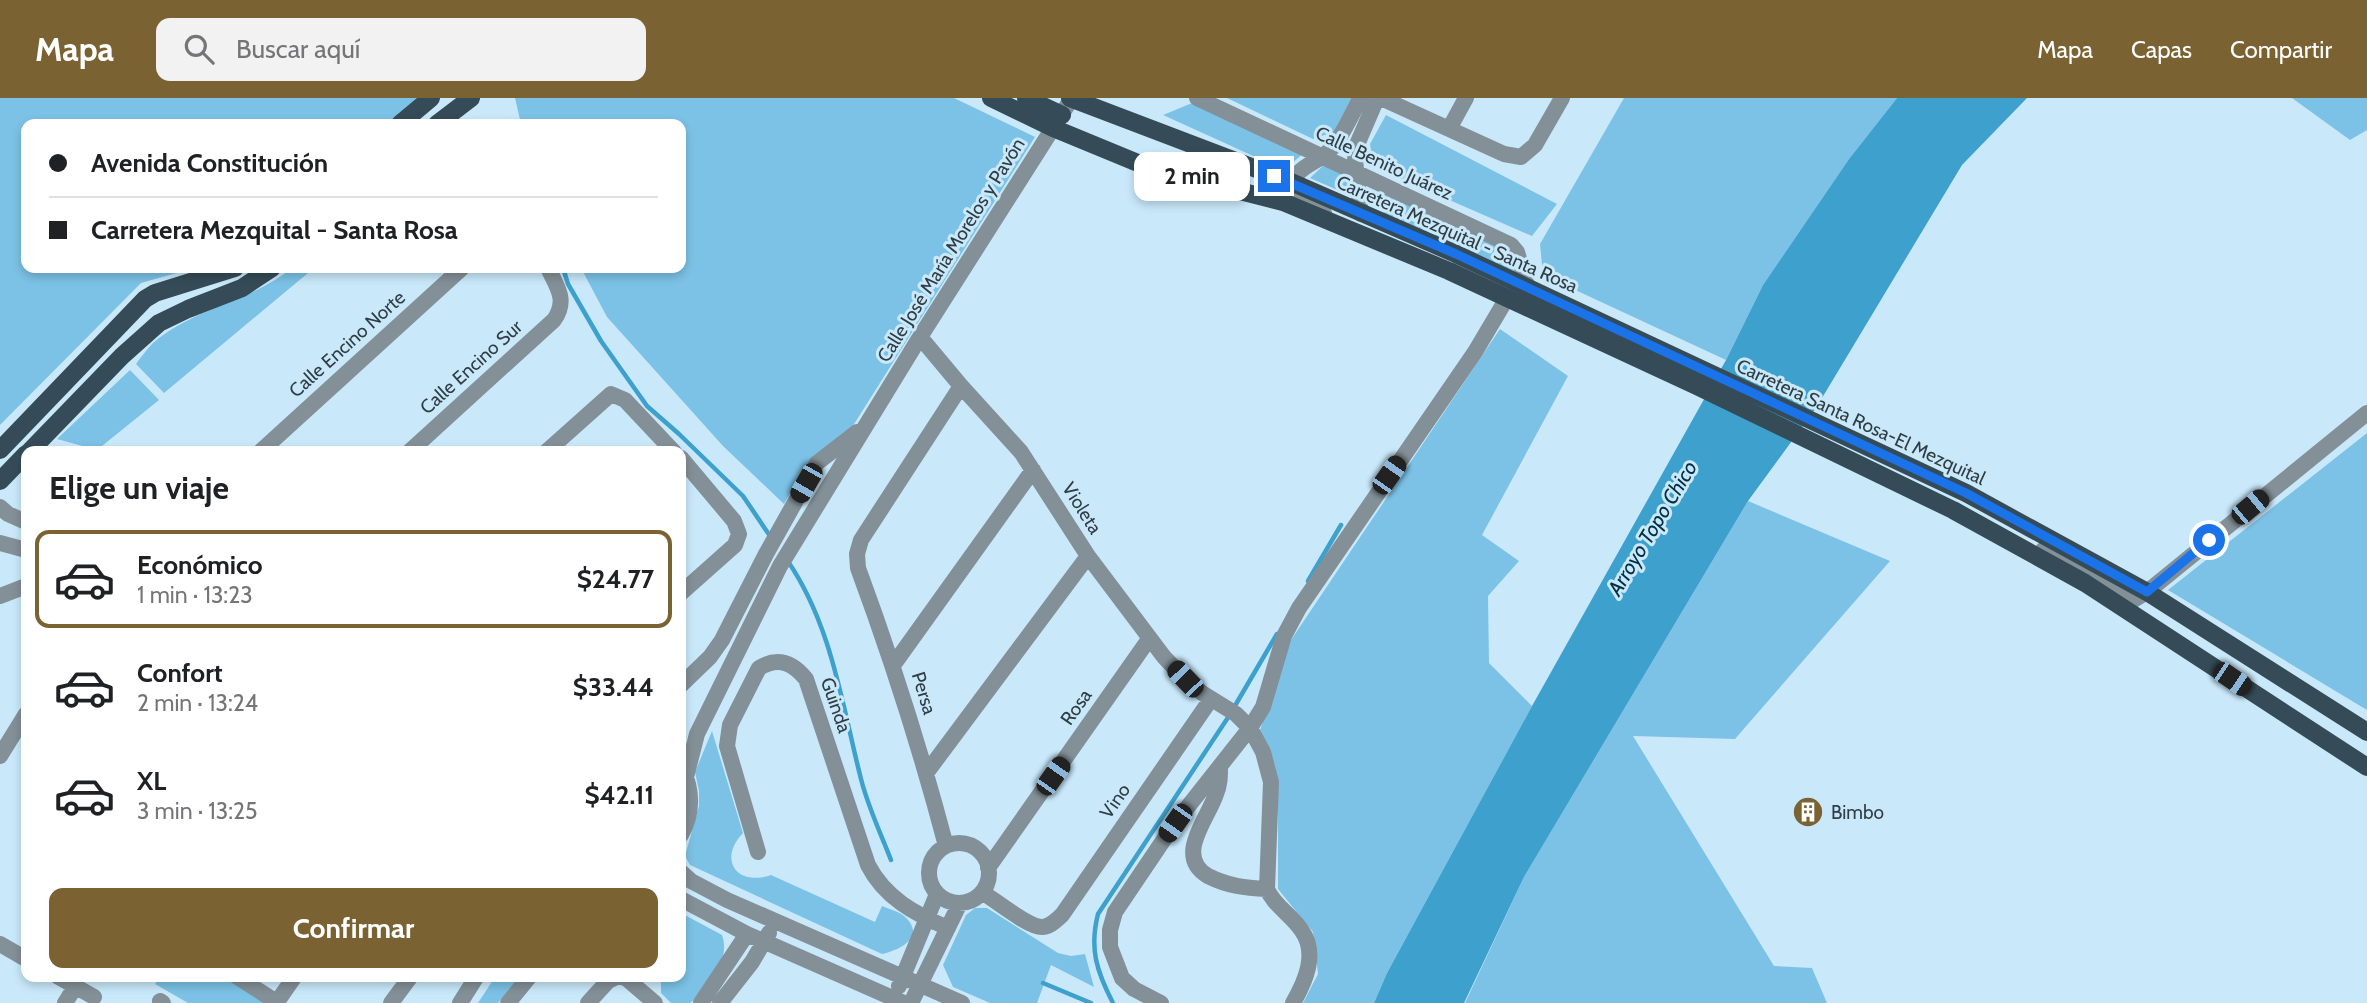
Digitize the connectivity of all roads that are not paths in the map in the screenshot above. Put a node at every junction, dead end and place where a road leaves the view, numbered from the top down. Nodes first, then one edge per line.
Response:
1 (431, 98) edge
2 (471, 98) edge
3 (991, 98) edge
4 (1026, 98) edge
5 (1071, 98) edge
6 (1196, 98) edge
7 (1360, 98) edge
8 (1379, 98) edge
9 (1466, 98) edge
10 (1562, 98) edge
11 (406, 119) edge
12 (444, 119) edge
13 (1058, 122) junction
14 (1449, 129) junction
15 (1322, 158) junction
16 (1358, 174) junction
17 (1291, 183) junction
18 (1362, 214) junction
19 (1359, 233) junction
20 (219, 273) edge
21 (264, 273) edge
22 (457, 273) edge
23 (550, 273) edge
24 (1528, 289) junction
25 (1507, 298) junction
26 (920, 337) junction
27 (1701, 379) junction
28 (961, 386) junction
29 (2367, 413) edge
30 (1788, 421) junction
31 (865, 425) junction
32 (34, 446) edge
33 (267, 446) edge
34 (416, 446) edge
35 (554, 446) edge
36 (669, 446) edge
37 (0, 450) edge
38 (21, 459) edge
39 (686, 465) edge
40 (1033, 470) junction
41 (0, 481) edge
42 (0, 508) edge
43 (21, 520) edge
44 (1977, 524) junction
45 (0, 543) edge
46 (21, 549) edge
47 (1088, 556) junction
48 (21, 588) edge
49 (686, 588) edge
50 (2147, 592) junction
51 (0, 596) edge
52 (1149, 639) junction
53 (894, 664) junction
54 (686, 680) edge
55 (1224, 707) junction
56 (21, 722) edge
57 (1250, 728) junction
58 (689, 732) edge
59 (2367, 732) edge
60 (686, 752) edge
61 (0, 756) edge
62 (1220, 767) junction
63 (2367, 767) edge
64 (927, 772) junction
65 (686, 786) edge
66 (686, 824) edge
67 (946, 846) junction
68 (758, 852) dead end
69 (988, 868) junction
70 (686, 876) edge
71 (1266, 889) junction
72 (982, 892) junction
73 (937, 894) junction
74 (686, 902) edge
75 (960, 903) junction
76 (928, 919) junction
77 (774, 921) junction
78 (948, 928) junction
79 (747, 934) junction
80 (764, 942) junction
81 (0, 944) edge
82 (21, 956) edge
83 (904, 976) junction
84 (67, 982) edge
85 (245, 982) edge
86 (291, 982) edge
87 (407, 982) edge
88 (473, 982) edge
89 (525, 982) edge
90 (607, 982) edge
91 (630, 982) edge
92 (921, 985) junction
93 (75, 987) junction
94 (94, 998) dead end
95 (890, 999) edge
96 (65, 1003) edge
97 (278, 1003) edge
98 (391, 1003) edge
99 (460, 1003) edge
100 (508, 1003) edge
101 (588, 1003) edge
102 (655, 1003) edge
103 (701, 1003) edge
104 (720, 1003) edge
105 (911, 1003) edge
106 (962, 1003) edge
107 (1161, 1003) edge
108 (1293, 1003) edge

1 - 11 main road
2 - 12 main road
3 - 13 main road, Carretera Mezquital - Santa Rosa
4 - 13 main road, Carretera Mezquital - Santa Rosa
5 - 13 street, Calle José María Morelos y Pavón
5 - 17 main road, Carretera Mezquital - Santa Rosa
6 - 15 street, Calle Benito Juárez
7 - 15 street
8 - 14 street
8 - 16 street
9 - 14 street
10 - 14 street
13 - 19 main road, Carretera Mezquital - Santa Rosa
13 - 26 street, Calle José María Morelos y Pavón
15 - 16 street, Calle Benito Juárez
15 - 17 street
16 - 18 street
16 - 24 street, Calle Benito Juárez
17 - 18 main road, Carretera Mezquital - Santa Rosa
17 - 19 street
18 - 24 main road, Carretera Mezquital - Santa Rosa
19 - 25 main road, Carretera Mezquital - Santa Rosa
20 - 37 main road
21 - 32 main road
22 - 33 street, Calle Encino Norte
23 - 34 street, Calle Encino Sur
24 - 27 main road, Carretera Mezquital - Santa Rosa
25 - 27 main road, Carretera Mezquital - Santa Rosa
25 - 57 street
26 - 28 street, Violeta
26 - 31 street, Calle José María Morelos y Pavón
27 - 30 main road, Carretera Mezquital - Santa Rosa
28 - 40 street, Violeta
28 - 53 street, Persa
29 - 50 street
30 - 44 main road
30 - 50 main road, Carretera Santa Rosa-El Mezquital
31 - 54 street, Calle José María Morelos y Pavón
31 - 58 street, Calle José María Morelos y Pavón
35 - 36 street
38 - 41 main road
39 - 49 street
40 - 47 street, Violeta
40 - 53 street
42 - 43 street
44 - 50 street
44 - 63 main road
45 - 46 street
47 - 52 street, Violeta
47 - 64 street
48 - 51 street
50 - 59 main road, Carretera Santa Rosa-El Mezquital
52 - 55 street, Violeta
52 - 69 street, Rosa
53 - 64 street, Persa
55 - 57 street, Violeta
55 - 72 street, Vino
56 - 61 street
57 - 62 street
57 - 71 street, Violeta
58 - 60 street, Calle José María Morelos y Pavón
62 - 71 street
62 - 107 street
64 - 67 street, Persa
65 - 66 street, Calle José María Morelos y Pavón
67 - 69 street
67 - 73 street
68 - 76 street, Guinda
69 - 72 street
70 - 77 street
71 - 108 street
72 - 75 street
73 - 75 street
73 - 76 street
74 - 79 street
75 - 78 street
76 - 78 street
76 - 83 street
77 - 80 street
77 - 83 street
78 - 92 street
79 - 80 street
79 - 103 street
80 - 95 street
80 - 104 street
81 - 82 street
83 - 92 street
83 - 95 street
84 - 93 street
85 - 97 street
86 - 97 street
87 - 98 street
88 - 99 street
89 - 100 street
90 - 101 street
91 - 102 street
92 - 105 street
92 - 106 street
93 - 94 street
93 - 96 street

